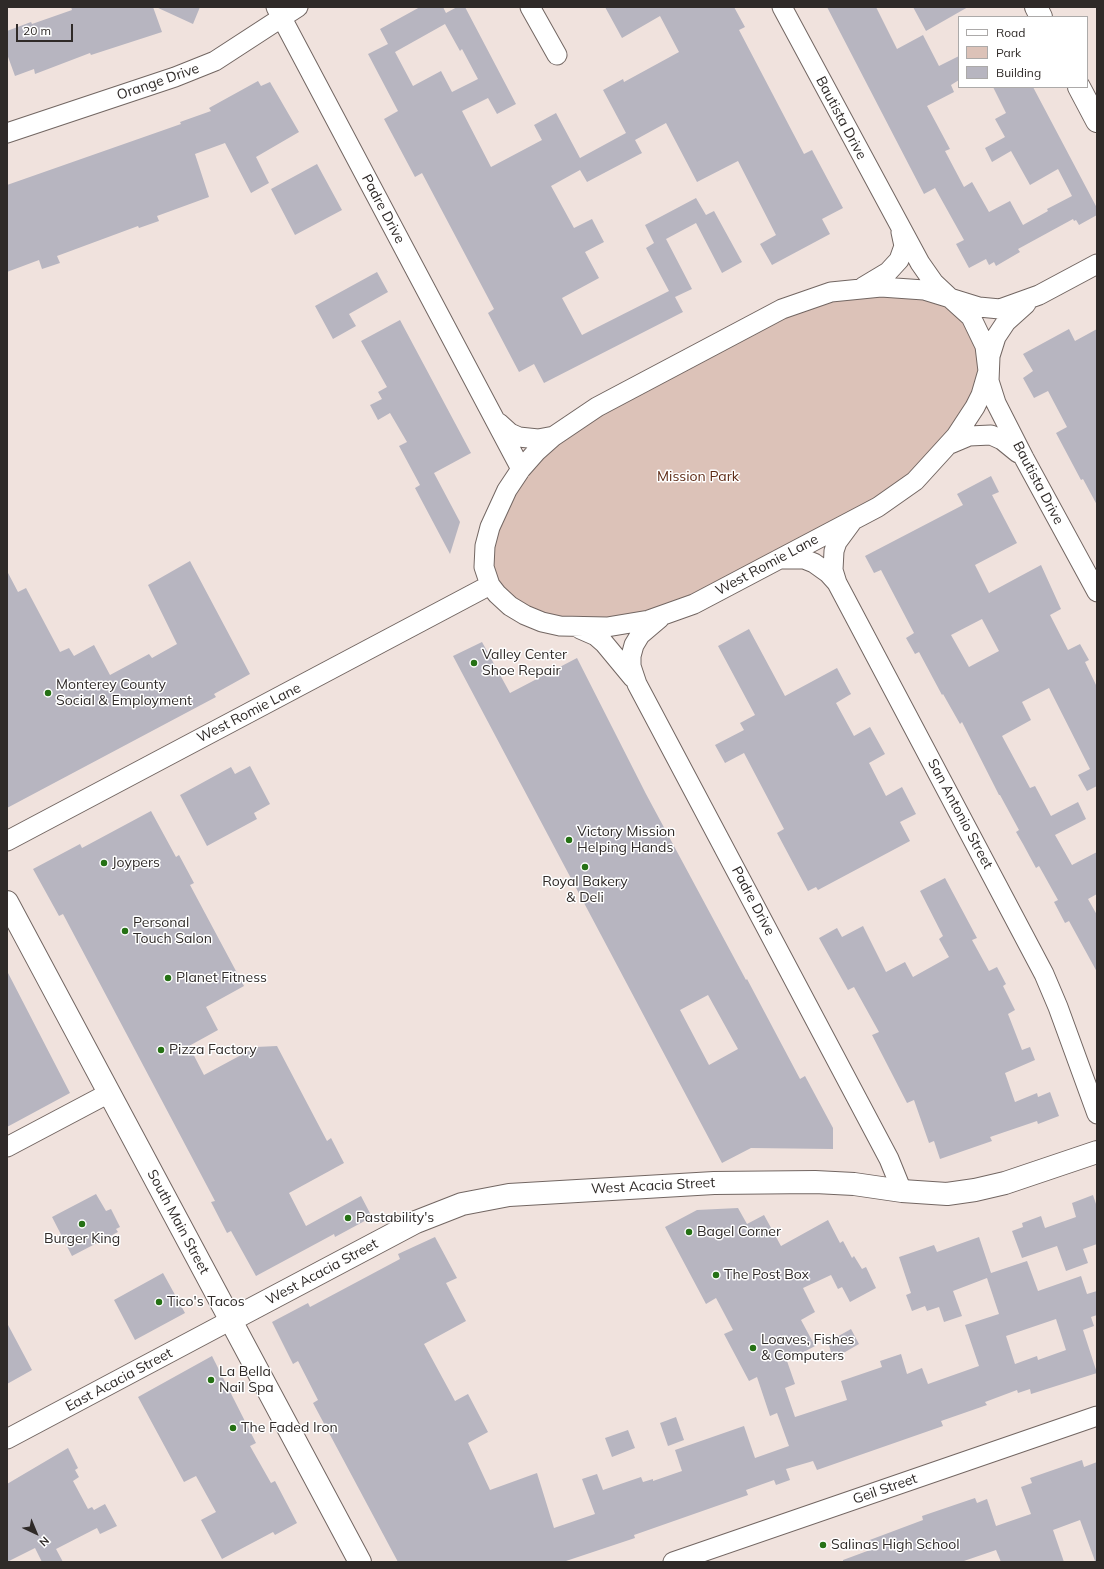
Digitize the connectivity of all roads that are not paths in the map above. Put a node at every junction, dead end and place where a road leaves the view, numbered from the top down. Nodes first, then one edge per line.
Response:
1 (298, 7) edge
2 (530, 7) edge
3 (782, 7) edge
4 (1036, 7) edge
5 (278, 12) edge
6 (1040, 16) edge
7 (557, 55) dead end
8 (1080, 88) edge
9 (1097, 121) edge
10 (7, 133) edge
11 (900, 228) junction
12 (1097, 264) edge
13 (860, 288) junction
14 (1039, 295) junction
15 (950, 298) junction
16 (988, 371) junction
17 (490, 410) junction
18 (554, 436) junction
19 (950, 444) junction
20 (1024, 458) junction
21 (521, 469) junction
22 (852, 521) junction
23 (779, 559) junction
24 (837, 583) junction
25 (490, 585) junction
26 (1097, 592) edge
27 (661, 617) junction
28 (577, 628) junction
29 (637, 684) junction
30 (7, 841) edge
31 (7, 902) edge
32 (109, 1092) junction
33 (1097, 1114) edge
34 (7, 1147) edge
35 (1097, 1152) edge
36 (902, 1191) junction
37 (231, 1320) junction
38 (1097, 1416) edge
39 (7, 1439) edge
40 (360, 1562) edge
41 (673, 1562) edge

1 - 5 street, Orange Drive
2 - 7 street
3 - 11 street, Bautista Drive
4 - 6 street
5 - 10 street, Orange Drive
5 - 17 street, Padre Drive
8 - 9 street
11 - 13 street
11 - 15 street, Bautista Drive
12 - 14 street, West Romie Lane
13 - 15 street, West Romie Lane
13 - 18 street, West Romie Lane
14 - 15 street, West Romie Lane
14 - 16 street, West Romie Lane
15 - 16 street, West Romie Lane
16 - 19 street, West Romie Lane
16 - 20 street, Bautista Drive
17 - 18 street
17 - 21 street
18 - 21 street, West Romie Lane
19 - 20 street
19 - 22 street, West Romie Lane
20 - 26 street, Bautista Drive
21 - 25 street, West Romie Lane
22 - 23 street, West Romie Lane
22 - 24 street, San Antonio Street
23 - 24 street
23 - 27 street, West Romie Lane
24 - 33 street, San Antonio Street
25 - 28 street, West Romie Lane
25 - 30 street, West Romie Lane
27 - 28 street, West Romie Lane
27 - 29 street, Padre Drive
28 - 29 street
29 - 36 street, Padre Drive
31 - 32 street, South Main Street
32 - 34 street
32 - 37 street, South Main Street
35 - 36 street, West Acacia Street
36 - 37 street, West Acacia Street
37 - 39 street, East Acacia Street
37 - 40 street, South Main Street
38 - 41 street, Geil Street

